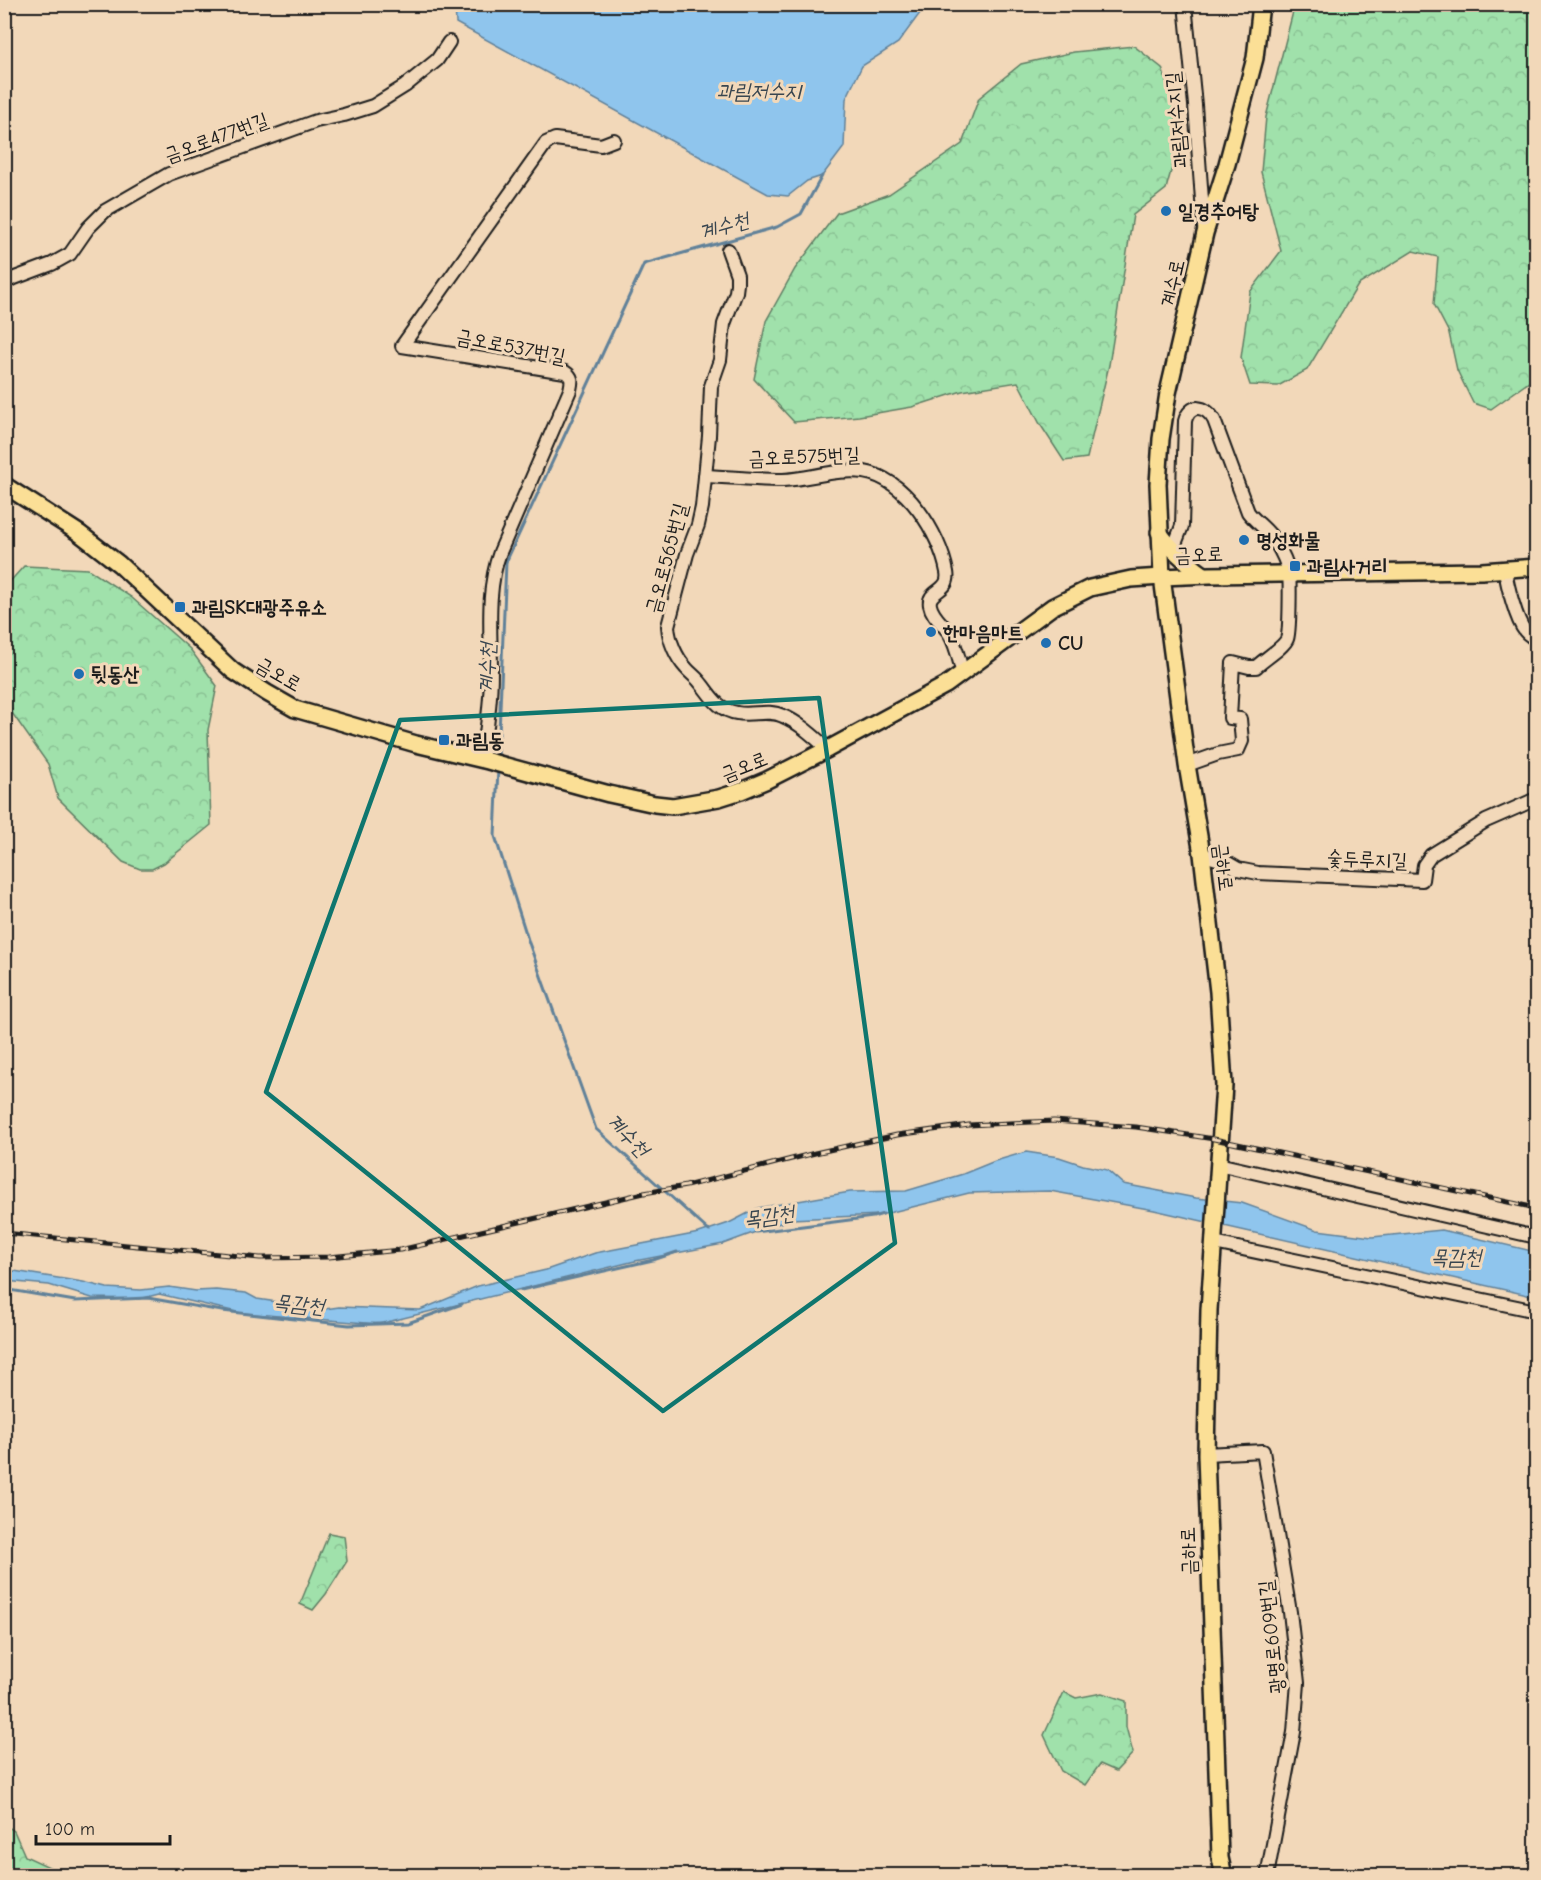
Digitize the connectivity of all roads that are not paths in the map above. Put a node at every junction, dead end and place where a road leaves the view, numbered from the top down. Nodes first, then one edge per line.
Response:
1 (1185, 4) edge
2 (1261, 4) edge
3 (449, 42) dead end
4 (614, 140) dead end
5 (1205, 233) junction
6 (728, 250) dead end
7 (4, 282) edge
8 (705, 476) junction
9 (4, 485) edge
10 (1159, 532) junction
11 (1173, 549) junction
12 (1536, 567) edge
13 (1505, 570) junction
14 (1289, 573) junction
15 (1204, 575) junction
16 (1161, 577) junction
17 (1536, 640) edge
18 (963, 674) junction
19 (828, 748) junction
20 (485, 760) junction
21 (1187, 765) junction
22 (1536, 799) edge
23 (1202, 854) junction
24 (1218, 1164) junction
25 (1536, 1237) edge
26 (1214, 1243) junction
27 (1536, 1311) edge
28 (1206, 1454) junction
29 (1220, 1858) junction
30 (1215, 1875) edge
31 (1224, 1875) edge
32 (1267, 1875) edge

1 - 5 street, 과림저수지길
2 - 5 main road, 계수로
3 - 7 street, 금오로477번길
4 - 20 street, 금오로537번길
5 - 10 main road, 계수로
6 - 8 street, 금오로565번길
8 - 18 street, 금오로575번길
8 - 19 street, 금오로565번길
9 - 20 main road, 금오로
10 - 11 main road
10 - 16 main road, 계수로
11 - 14 street
11 - 15 main road
12 - 13 main road, 금오로
13 - 14 main road, 금오로
13 - 17 street
14 - 15 main road, 금오로
14 - 21 street
15 - 16 main road, 금오로
16 - 18 main road, 금오로
16 - 21 main road, 금하로
18 - 19 main road, 금오로
19 - 20 main road, 금오로
21 - 23 main road, 금하로
22 - 23 street, 숯두루지길
23 - 24 main road, 금하로
24 - 25 street
24 - 26 main road, 금하로
26 - 27 street
26 - 28 main road, 금하로
28 - 29 main road, 금하로
28 - 32 street, 광명로609번길
29 - 30 main road, 금하로
29 - 31 main road, 금하로

